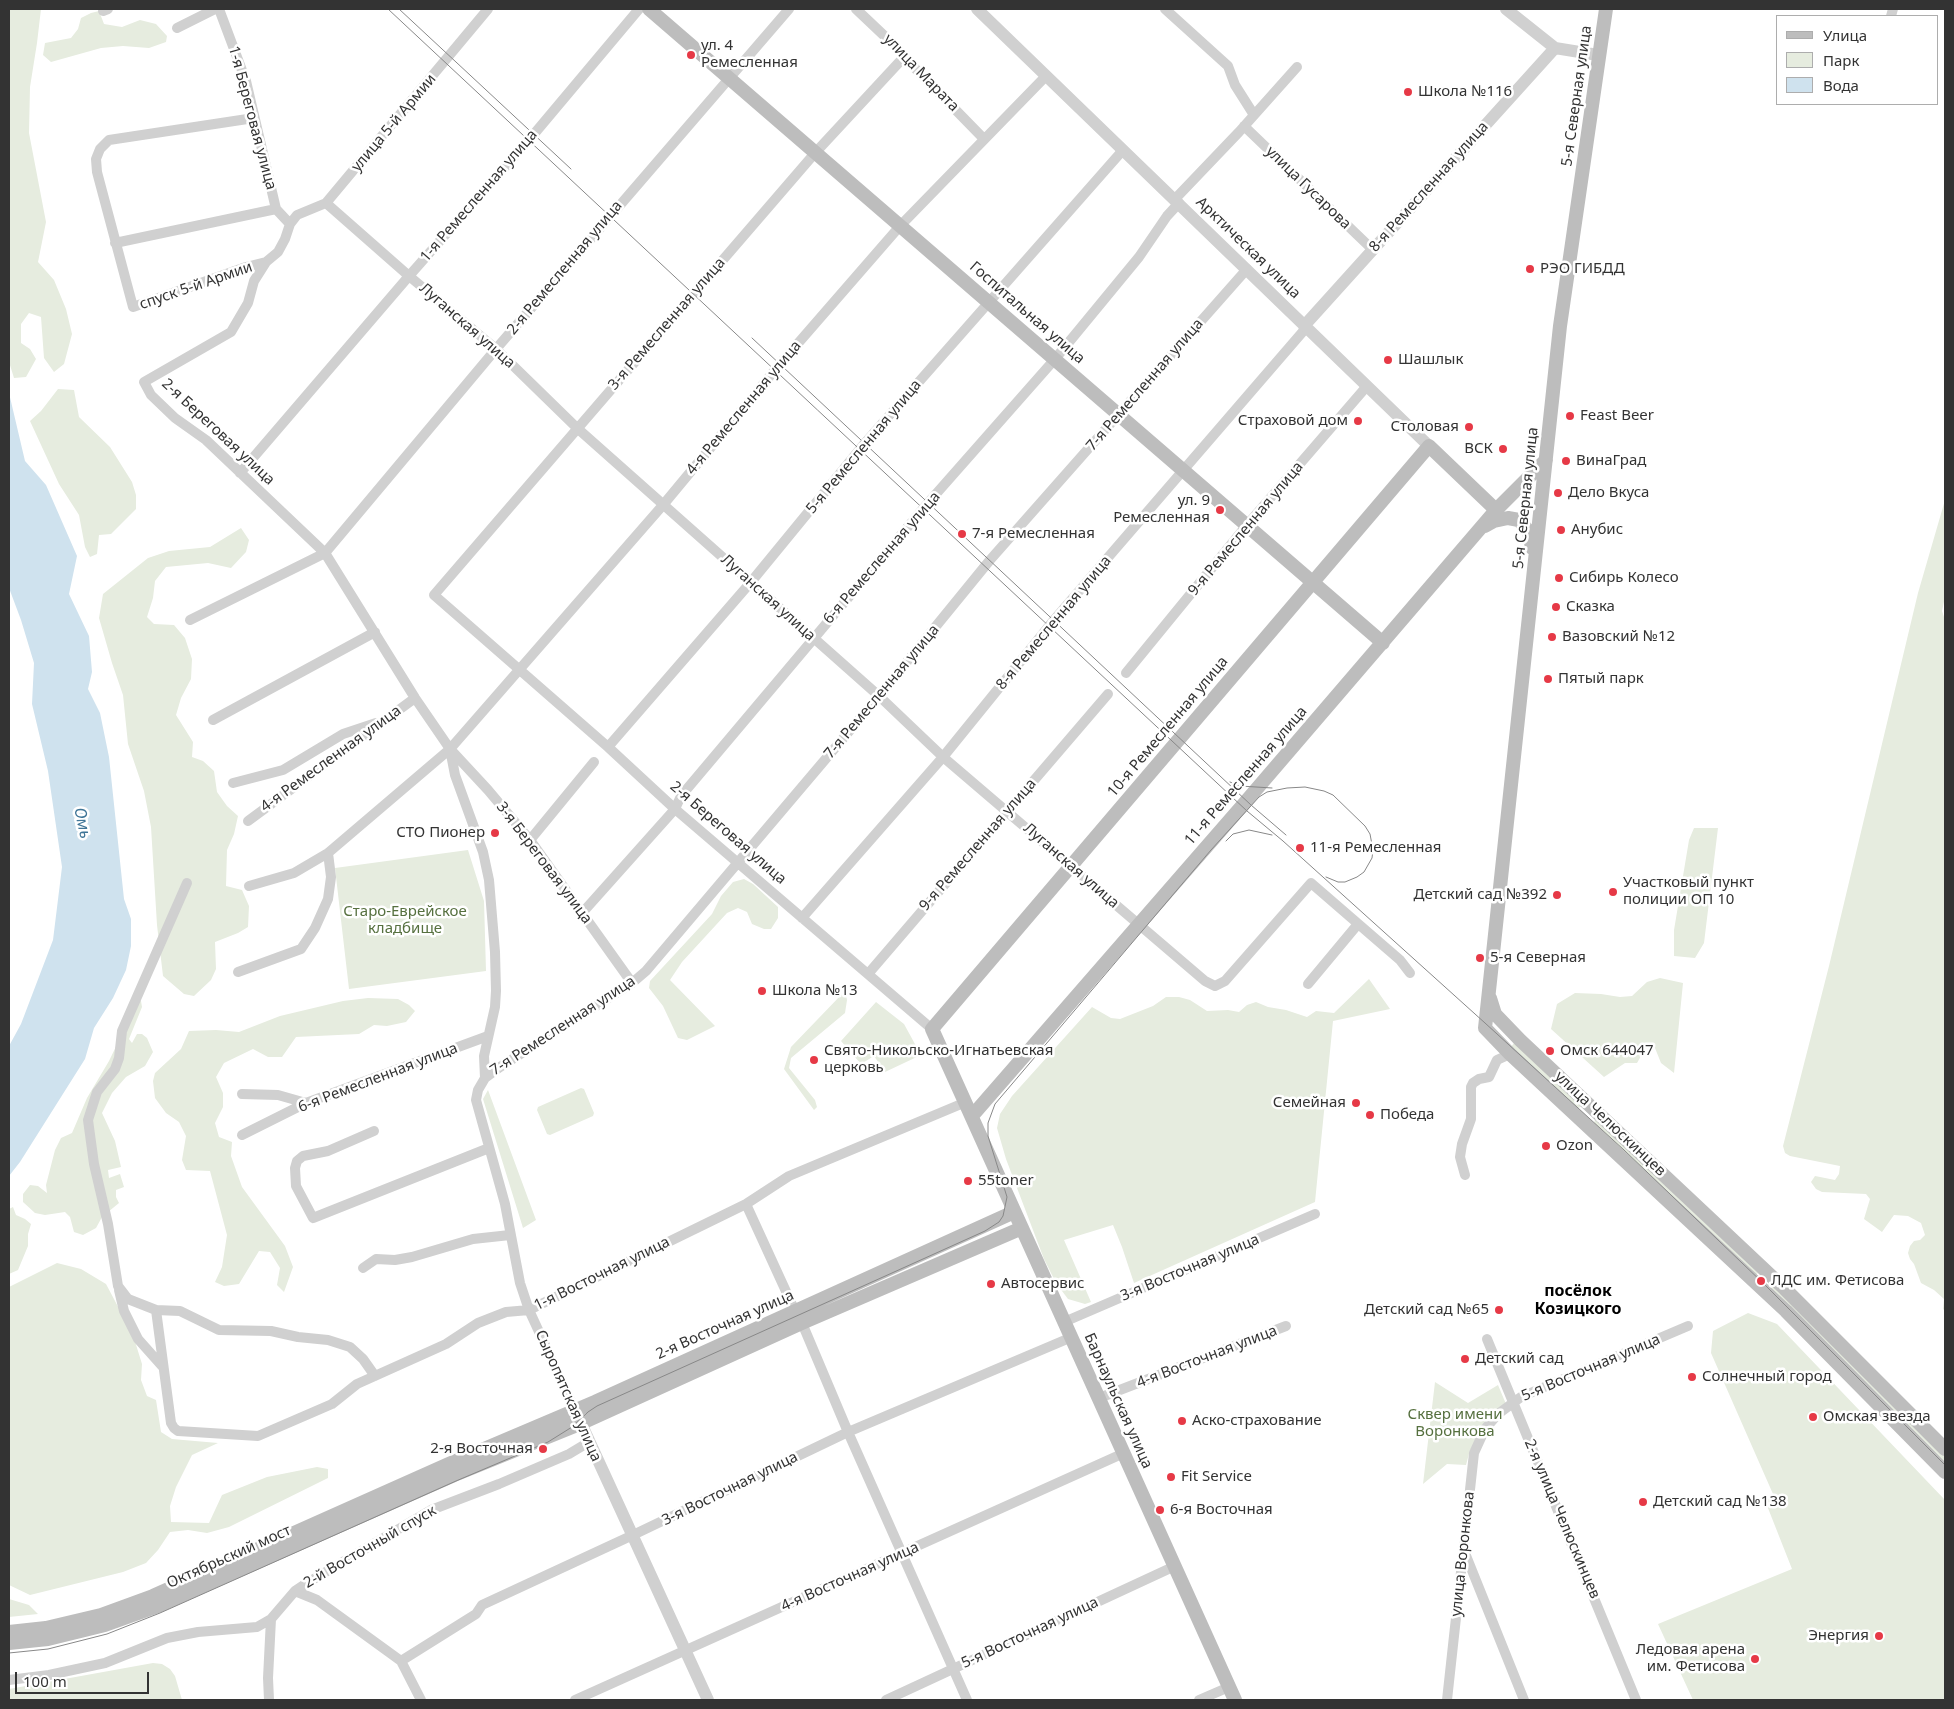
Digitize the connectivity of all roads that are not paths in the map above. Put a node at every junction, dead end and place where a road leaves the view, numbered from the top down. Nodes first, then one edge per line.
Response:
1 (215, 9) edge
2 (219, 9) edge
3 (488, 9) edge
4 (639, 9) edge
5 (649, 9) edge
6 (789, 9) edge
7 (856, 9) edge
8 (977, 9) edge
9 (1165, 9) edge
10 (1506, 9) edge
11 (1606, 9) edge
12 (177, 28) dead end
13 (1554, 48) junction
14 (1598, 55) junction
15 (904, 57) junction
16 (1297, 67) dead end
17 (1046, 76) junction
18 (728, 78) junction
19 (1254, 115) junction
20 (254, 118) junction
21 (1244, 126) junction
22 (984, 139) junction
23 (1123, 150) junction
24 (815, 153) junction
25 (1177, 201) junction
26 (326, 203) junction
27 (276, 209) junction
28 (290, 224) junction
29 (900, 226) junction
30 (115, 243) junction
31 (1372, 250) junction
32 (266, 262) junction
33 (1247, 269) junction
34 (409, 276) junction
35 (989, 302) junction
36 (1305, 327) junction
37 (496, 349) junction
38 (1055, 359) junction
39 (1367, 386) junction
40 (1119, 414) junction
41 (576, 428) junction
42 (1429, 446) junction
43 (1546, 460) junction
44 (1184, 470) junction
45 (240, 473) junction
46 (663, 505) junction
47 (1496, 510) junction
48 (1247, 525) junction
49 (1480, 529) junction
50 (326, 553) junction
51 (1535, 566) junction
52 (1313, 581) junction
53 (750, 582) junction
54 (434, 595) joint
55 (190, 620) dead end
56 (375, 632) junction
57 (813, 639) junction
58 (1383, 643) junction
59 (519, 670) junction
60 (1126, 673) dead end
61 (1108, 694) dead end
62 (879, 696) junction
63 (415, 698) junction
64 (387, 719) junction
65 (214, 720) dead end
66 (608, 747) junction
67 (450, 749) junction
68 (942, 756) junction
69 (594, 762) dead end
70 (233, 783) dead end
71 (675, 808) junction
72 (1007, 812) junction
73 (248, 821) dead end
74 (530, 840) junction
75 (328, 853) junction
76 (738, 863) junction
77 (1070, 866) junction
78 (187, 882) dead end
79 (249, 886) dead end
80 (583, 912) junction
81 (802, 918) junction
82 (1358, 924) junction
83 (1139, 925) junction
84 (238, 972) dead end
85 (1410, 973) dead end
86 (868, 974) junction
87 (632, 983) junction
88 (1308, 984) dead end
89 (1488, 992) junction
90 (932, 1029) junction
91 (488, 1036) junction
92 (1510, 1054) junction
93 (485, 1078) junction
94 (242, 1094) dead end
95 (966, 1102) junction
96 (306, 1103) junction
97 (1591, 1107) junction
98 (972, 1116) junction
99 (1580, 1118) junction
100 (374, 1131) dead end
101 (242, 1135) dead end
102 (489, 1148) junction
103 (1465, 1175) dead end
104 (746, 1204) junction
105 (1014, 1212) junction
106 (1315, 1214) dead end
107 (1022, 1228) junction
108 (510, 1235) junction
109 (363, 1268) dead end
110 (118, 1286) junction
111 (156, 1310) junction
112 (529, 1310) junction
113 (798, 1317) junction
114 (1064, 1322) junction
115 (1286, 1326) dead end
116 (1688, 1326) dead end
117 (1072, 1337) junction
118 (1487, 1338) dead end
119 (162, 1366) junction
120 (375, 1376) junction
121 (1099, 1398) junction
122 (1513, 1401) junction
123 (576, 1410) junction
124 (1498, 1414) joint
125 (582, 1423) junction
126 (848, 1432) junction
127 (589, 1442) junction
128 (1945, 1449) edge
129 (1124, 1453) junction
130 (451, 1469) junction
131 (1945, 1472) edge
132 (633, 1536) junction
133 (1463, 1550) junction
134 (902, 1554) junction
135 (1175, 1566) junction
136 (295, 1591) junction
137 (271, 1619) junction
138 (9, 1632) edge
139 (9, 1643) edge
140 (685, 1650) junction
141 (401, 1661) junction
142 (953, 1669) junction
143 (9, 1680) edge
144 (1229, 1687) junction
145 (270, 1700) edge
146 (421, 1700) edge
147 (575, 1700) edge
148 (708, 1700) edge
149 (886, 1700) edge
150 (967, 1700) edge
151 (1200, 1700) edge
152 (1235, 1700) edge
153 (1447, 1700) edge
154 (1524, 1700) edge
155 (1636, 1700) edge

1 - 12 street
2 - 20 street, 1-я Береговая улица
3 - 26 street, улица 5-й Армии
4 - 34 street, 1-я Ремесленная улица
5 - 18 main road, Госпитальная улица
6 - 18 street, 2-я Ремесленная улица
7 - 15 street, улица Марата
8 - 17 street, Арктическая улица
9 - 19 street
10 - 13 street
11 - 14 main road, 5-я Северная улица
13 - 14 street
13 - 31 street, 8-я Ремесленная улица
14 - 43 main road, 5-я Северная улица
15 - 22 street, улица Марата
15 - 24 street, 3-я Ремесленная улица
16 - 19 street, 6-я Ремесленная улица
17 - 22 street, 4-я Ремесленная улица
17 - 23 street, Арктическая улица
18 - 24 main road, Госпитальная улица
18 - 37 street, 2-я Ремесленная улица
19 - 21 street, 6-я Ремесленная улица
20 - 27 street, 1-я Береговая улица
20 - 30 street
21 - 25 street, 6-я Ремесленная улица
21 - 31 street, улица Гусарова
22 - 29 street, 4-я Ремесленная улица
23 - 25 street, Арктическая улица
23 - 35 street, 5-я Ремесленная улица
24 - 29 main road, Госпитальная улица
24 - 41 street, 3-я Ремесленная улица
25 - 33 street, Арктическая улица
25 - 38 street, 6-я Ремесленная улица
26 - 28 street, улица 5-й Армии
26 - 34 street, Луганская улица
27 - 28 street, 1-я Береговая улица
27 - 30 street
28 - 32 street, 2-я Береговая улица
29 - 35 main road, Госпитальная улица
29 - 46 street, 4-я Ремесленная улица
30 - 32 street, спуск 5-й Армии
31 - 36 street, 8-я Ремесленная улица
32 - 45 street, 2-я Береговая улица
33 - 36 street, Арктическая улица
33 - 40 street, 7-я Ремесленная улица
34 - 37 street, Луганская улица
34 - 45 street, 1-я Ремесленная улица
35 - 38 main road, Госпитальная улица
35 - 53 street, 5-я Ремесленная улица
36 - 39 street, Арктическая улица
36 - 44 street, 8-я Ремесленная улица
37 - 41 street, Луганская улица
37 - 50 street, 2-я Ремесленная улица
38 - 40 main road, Госпитальная улица
38 - 57 street, 6-я Ремесленная улица
39 - 42 street, Арктическая улица
39 - 48 street, 9-я Ремесленная улица
40 - 44 main road, Госпитальная улица
40 - 62 street, 7-я Ремесленная улица
41 - 46 street, Луганская улица
41 - 54 street, 3-я Ремесленная улица
42 - 47 main road, Арктическая улица
42 - 52 main road, 10-я Ремесленная улица
43 - 47 main road, 11-я Ремесленная улица
43 - 51 main road, 5-я Северная улица
44 - 48 main road, Госпитальная улица
44 - 68 street, 8-я Ремесленная улица
45 - 50 street, 2-я Береговая улица
46 - 53 street, Луганская улица
46 - 59 street, 4-я Ремесленная улица
47 - 49 main road, 11-я Ремесленная улица
48 - 52 main road, Госпитальная улица
48 - 60 street, 9-я Ремесленная улица
49 - 51 main road
49 - 58 main road, 11-я Ремесленная улица
50 - 55 street, 2-я Ремесленная улица
50 - 56 street, 2-я Береговая улица
51 - 89 main road, 5-я Северная улица
52 - 58 main road, Госпитальная улица
52 - 77 main road, 10-я Ремесленная улица
53 - 57 street, Луганская улица
53 - 66 street, 5-я Ремесленная улица
54 - 59 street, 2-я Береговая улица
56 - 63 street, 3-я Береговая улица
56 - 65 street
57 - 62 street, Луганская улица
57 - 71 street, 6-я Ремесленная улица
58 - 83 main road, 11-я Ремесленная улица
59 - 66 street, 2-я Береговая улица
59 - 67 street, 4-я Ремесленная улица
61 - 72 street, 9-я Ремесленная улица
62 - 68 street, Луганская улица
62 - 76 street, 7-я Ремесленная улица
63 - 64 street, 4-я Ремесленная улица
63 - 67 street, 3-я Береговая улица
64 - 70 street
64 - 73 street, 4-я Ремесленная улица
66 - 71 street, 2-я Береговая улица
67 - 74 street, 3-я Береговая улица
67 - 75 street, 4-я Ремесленная улица
67 - 91 street, 3-я Береговая улица
68 - 72 street, Луганская улица
68 - 81 street, 8-я Ремесленная улица
69 - 74 street
71 - 76 street, 2-я Береговая улица
71 - 80 street, 6-я Ремесленная улица
72 - 77 street, Луганская улица
72 - 86 street, 9-я Ремесленная улица
74 - 80 street, 3-я Береговая улица
75 - 79 street, 4-я Ремесленная улица
75 - 84 street
76 - 81 street, 2-я Береговая улица
76 - 87 street, 7-я Ремесленная улица
77 - 83 street, Луганская улица
77 - 90 main road, 10-я Ремесленная улица
78 - 110 street
80 - 87 street, 3-я Береговая улица
81 - 86 street, 2-я Береговая улица
82 - 83 street, Луганская улица
82 - 85 street
82 - 88 street
83 - 98 main road, 11-я Ремесленная улица
86 - 90 street, 2-я Береговая улица
87 - 93 street, 7-я Ремесленная улица
89 - 92 main road, улица Челюскинцев
89 - 97 main road, улица Челюскинцев
90 - 95 main road, 2-я Береговая улица
91 - 93 street, 3-я Береговая улица
91 - 96 street, 6-я Ремесленная улица
92 - 99 main road, улица Челюскинцев
92 - 103 street
93 - 102 street, Сыропятская улица
94 - 96 street
95 - 98 main road, 2-я Береговая улица
95 - 104 street, 1-я Восточная улица
96 - 101 street, 6-я Ремесленная улица
97 - 99 main road
97 - 128 main road, улица Челюскинцев
98 - 105 main road, Барнаульская улица
99 - 131 main road, улица Челюскинцев
100 - 102 street
102 - 108 street, Сыропятская улица
104 - 112 street, 1-я Восточная улица
104 - 113 street
105 - 107 main road, Барнаульская улица
105 - 113 main road, 2-я Восточная улица
106 - 114 street, 3-я Восточная улица
107 - 113 main road, 2-я Восточная улица
107 - 114 main road, Барнаульская улица
108 - 109 street
108 - 112 street, Сыропятская улица
110 - 111 street
110 - 119 street
111 - 119 street
111 - 120 street
112 - 120 street, 1-я Восточная улица
112 - 123 street, Сыропятская улица
113 - 123 main road, 2-я Восточная улица
113 - 125 main road, 2-я Восточная улица
113 - 126 street
114 - 117 main road, Барнаульская улица
115 - 121 street, 4-я Восточная улица
116 - 122 street, 5-я Восточная улица
117 - 121 main road, Барнаульская улица
117 - 126 street, 3-я Восточная улица
118 - 122 street, 2-я улица Челюскинцев
119 - 120 street, 1-я Восточная улица
121 - 129 main road, Барнаульская улица
122 - 124 street, 5-я Восточная улица
122 - 155 street, 2-я улица Челюскинцев
123 - 125 street, Сыропятская улица
123 - 130 main road, 2-я Восточная улица
124 - 133 street, улица Воронкова
125 - 127 street, Сыропятская улица
125 - 130 main road, 2-я Восточная улица
126 - 132 street, 3-я Восточная улица
126 - 134 street
127 - 132 street, Сыропятская улица
127 - 136 street, 2-й Восточный спуск
129 - 134 street, 4-я Восточная улица
129 - 135 main road, Барнаульская улица
130 - 138 main road, Октябрьский мост
130 - 139 main road, Октябрьский мост
132 - 140 street, Сыропятская улица
132 - 141 street, 3-я Восточная улица
133 - 153 street, улица Воронкова
133 - 154 street
134 - 140 street, 4-я Восточная улица
134 - 142 street
135 - 142 street, 5-я Восточная улица
135 - 144 main road, Барнаульская улица
136 - 137 street, 2-й Восточный спуск
136 - 141 street
137 - 143 street, 2-й Восточный спуск
137 - 145 street
140 - 147 street, 4-я Восточная улица
140 - 148 street, Сыропятская улица
141 - 146 street
142 - 149 street, 5-я Восточная улица
142 - 150 street
144 - 151 street
144 - 152 main road, Барнаульская улица

